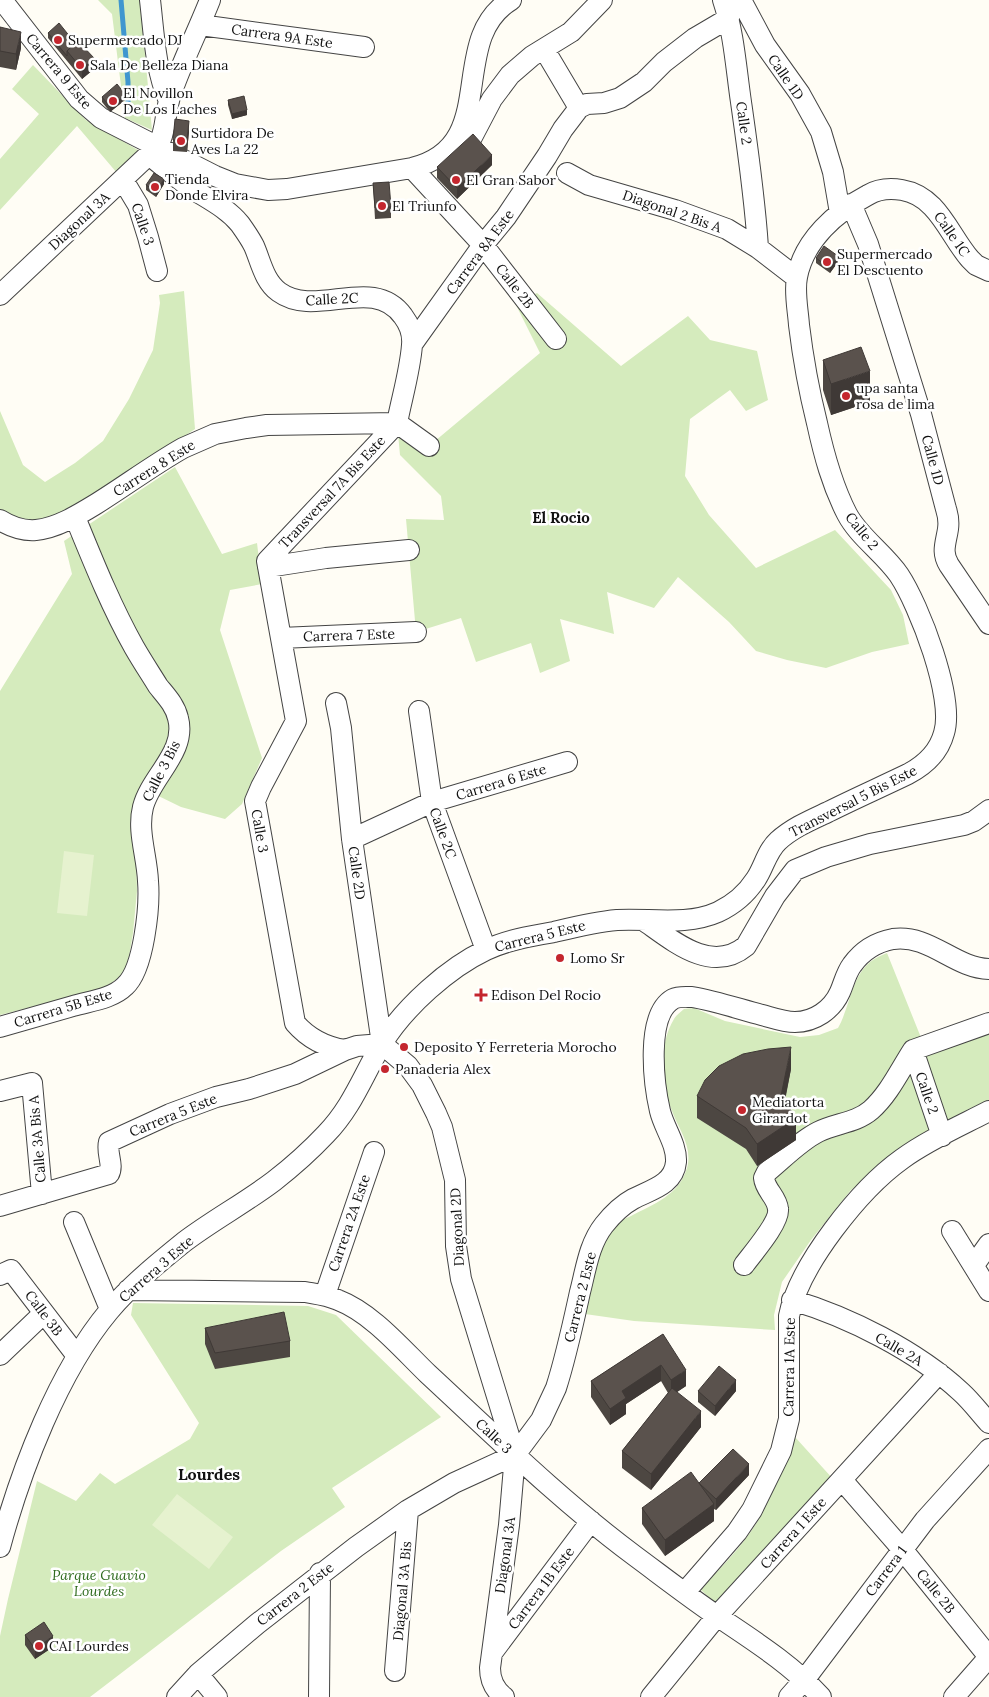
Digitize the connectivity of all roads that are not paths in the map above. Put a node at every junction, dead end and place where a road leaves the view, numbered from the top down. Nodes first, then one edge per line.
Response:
1 (150, 0) edge
2 (210, 0) edge
3 (512, 0) edge
4 (602, 0) edge
5 (741, 0) edge
6 (3, 7) edge
7 (726, 9) edge
8 (200, 25) junction
9 (364, 47) dead end
10 (544, 49) junction
11 (169, 101) junction
12 (579, 108) junction
13 (153, 151) junction
14 (444, 152) junction
15 (412, 168) junction
16 (566, 173) dead end
17 (123, 180) junction
18 (845, 209) junction
19 (483, 245) junction
20 (758, 248) junction
21 (157, 271) dead end
22 (989, 271) edge
23 (797, 278) junction
24 (0, 295) edge
25 (556, 339) dead end
26 (413, 343) junction
27 (398, 423) junction
28 (429, 446) dead end
29 (75, 517) junction
30 (0, 527) edge
31 (409, 550) dead end
32 (268, 564) junction
33 (989, 624) edge
34 (416, 632) dead end
35 (281, 638) junction
36 (336, 703) dead end
37 (419, 711) dead end
38 (940, 743) joint
39 (567, 762) dead end
40 (432, 802) junction
41 (989, 810) edge
42 (352, 839) junction
43 (643, 920) junction
44 (486, 950) junction
45 (989, 969) edge
46 (125, 986) joint
47 (989, 1023) edge
48 (0, 1026) edge
49 (382, 1044) junction
50 (345, 1050) junction
51 (913, 1050) junction
52 (0, 1091) edge
53 (989, 1111) edge
54 (942, 1136) junction
55 (374, 1152) dead end
56 (42, 1194) junction
57 (0, 1206) edge
58 (74, 1222) dead end
59 (952, 1231) dead end
60 (989, 1244) edge
61 (744, 1265) dead end
62 (974, 1265) junction
63 (6, 1273) edge
64 (128, 1290) junction
65 (989, 1292) edge
66 (325, 1295) junction
67 (792, 1300) junction
68 (110, 1310) junction
69 (44, 1313) junction
70 (0, 1355) edge
71 (77, 1356) junction
72 (939, 1374) junction
73 (989, 1424) edge
74 (989, 1449) edge
75 (515, 1455) junction
76 (842, 1480) junction
77 (408, 1510) junction
78 (591, 1521) junction
79 (0, 1547) edge
80 (902, 1549) junction
81 (320, 1573) junction
82 (684, 1592) junction
83 (717, 1616) junction
84 (491, 1654) junction
85 (989, 1657) edge
86 (395, 1671) dead end
87 (198, 1674) junction
88 (805, 1679) junction
89 (177, 1697) edge
90 (217, 1697) edge
91 (319, 1697) edge
92 (504, 1697) edge
93 (651, 1697) edge
94 (789, 1697) edge
95 (821, 1697) edge
96 (954, 1697) edge

1 - 11 street
2 - 8 street
3 - 14 street
4 - 10 street
5 - 18 street, Calle 1D
6 - 13 street, Carrera 9 Este
7 - 12 street
7 - 20 street, Calle 2
8 - 9 street, Carrera 9A Este
8 - 11 street
10 - 12 street
10 - 14 street
11 - 13 street
12 - 19 street, Carrera 8A Este
13 - 15 street, Carrera 9 Este
13 - 17 street, Diagonal 3A
13 - 26 street, Calle 2C
14 - 15 street, Carrera 9 Este
15 - 19 street, Calle 2B
16 - 20 street, Diagonal 2 Bis A
17 - 21 street, Calle 3
17 - 24 street, Diagonal 3A
18 - 22 street, Calle 1C
18 - 23 street
18 - 33 street, Calle 1D
19 - 25 street, Calle 2B
19 - 26 street, Carrera 8A Este
20 - 23 street, Diagonal 2 Bis A
23 - 38 street, Calle 2
26 - 27 street, Calle 2C
27 - 28 street
27 - 29 street, Carrera 8 Este
27 - 32 street, Transversal 7A Bis Este
29 - 30 street, Carrera 8 Este
29 - 46 street, Calle 3 Bis
31 - 32 street
32 - 35 street, Calle 3
34 - 35 street, Carrera 7 Este
35 - 50 street, Calle 3
36 - 42 street, Calle 2D
37 - 40 street, Calle 2C
38 - 43 street, Transversal 5 Bis Este
39 - 40 street, Carrera 6 Este
40 - 42 street, Carrera 6 Este
40 - 44 street, Calle 2C
41 - 43 street
42 - 49 street, Calle 2D
43 - 44 street, Carrera 5 Este
44 - 49 street, Carrera 5 Este
45 - 75 street, Carrera 2 Este
46 - 48 street, Carrera 5B Este
47 - 51 street
49 - 50 street, Carrera 5 Este
49 - 64 street, Carrera 3 Este
49 - 75 street, Diagonal 2D
50 - 56 street, Carrera 5 Este
51 - 54 street, Calle 2
51 - 61 street
52 - 56 street, Calle 3A Bis A
53 - 54 street, Carrera 1A Este
54 - 67 street, Carrera 1A Este
55 - 66 street, Carrera 2A Este
56 - 57 street, Carrera 5 Este
58 - 68 street
59 - 62 street
60 - 62 street
62 - 65 street
63 - 69 street, Calle 3B
64 - 66 street, Calle 3
64 - 68 street, Carrera 3 Este
66 - 75 street, Calle 3
67 - 72 street, Calle 2A
67 - 82 street, Carrera 1A Este
68 - 71 street, Carrera 3 Este
69 - 70 street
69 - 71 street, Calle 3B
71 - 79 street, Carrera 3 Este
72 - 73 street, Calle 2A
72 - 76 street, Carrera 1 Este
74 - 80 street, Carrera 1
75 - 77 street, Carrera 2 Este
75 - 78 street, Calle 3
75 - 84 street, Diagonal 3A
76 - 80 street, Calle 2B
76 - 83 street, Carrera 1 Este
77 - 81 street, Carrera 2 Este
77 - 86 street, Diagonal 3A Bis
78 - 82 street, Calle 3
78 - 84 street, Carrera 1B Este
80 - 85 street, Calle 2B
80 - 88 street, Carrera 1
81 - 87 street, Carrera 2 Este
81 - 91 street
82 - 83 street, Calle 3
83 - 88 street, Calle 3
83 - 93 street, Carrera 1 Este
84 - 92 street, Diagonal 3A
85 - 96 street
87 - 89 street, Carrera 2 Este
87 - 90 street
88 - 94 street, Carrera 1
88 - 95 street, Calle 3

